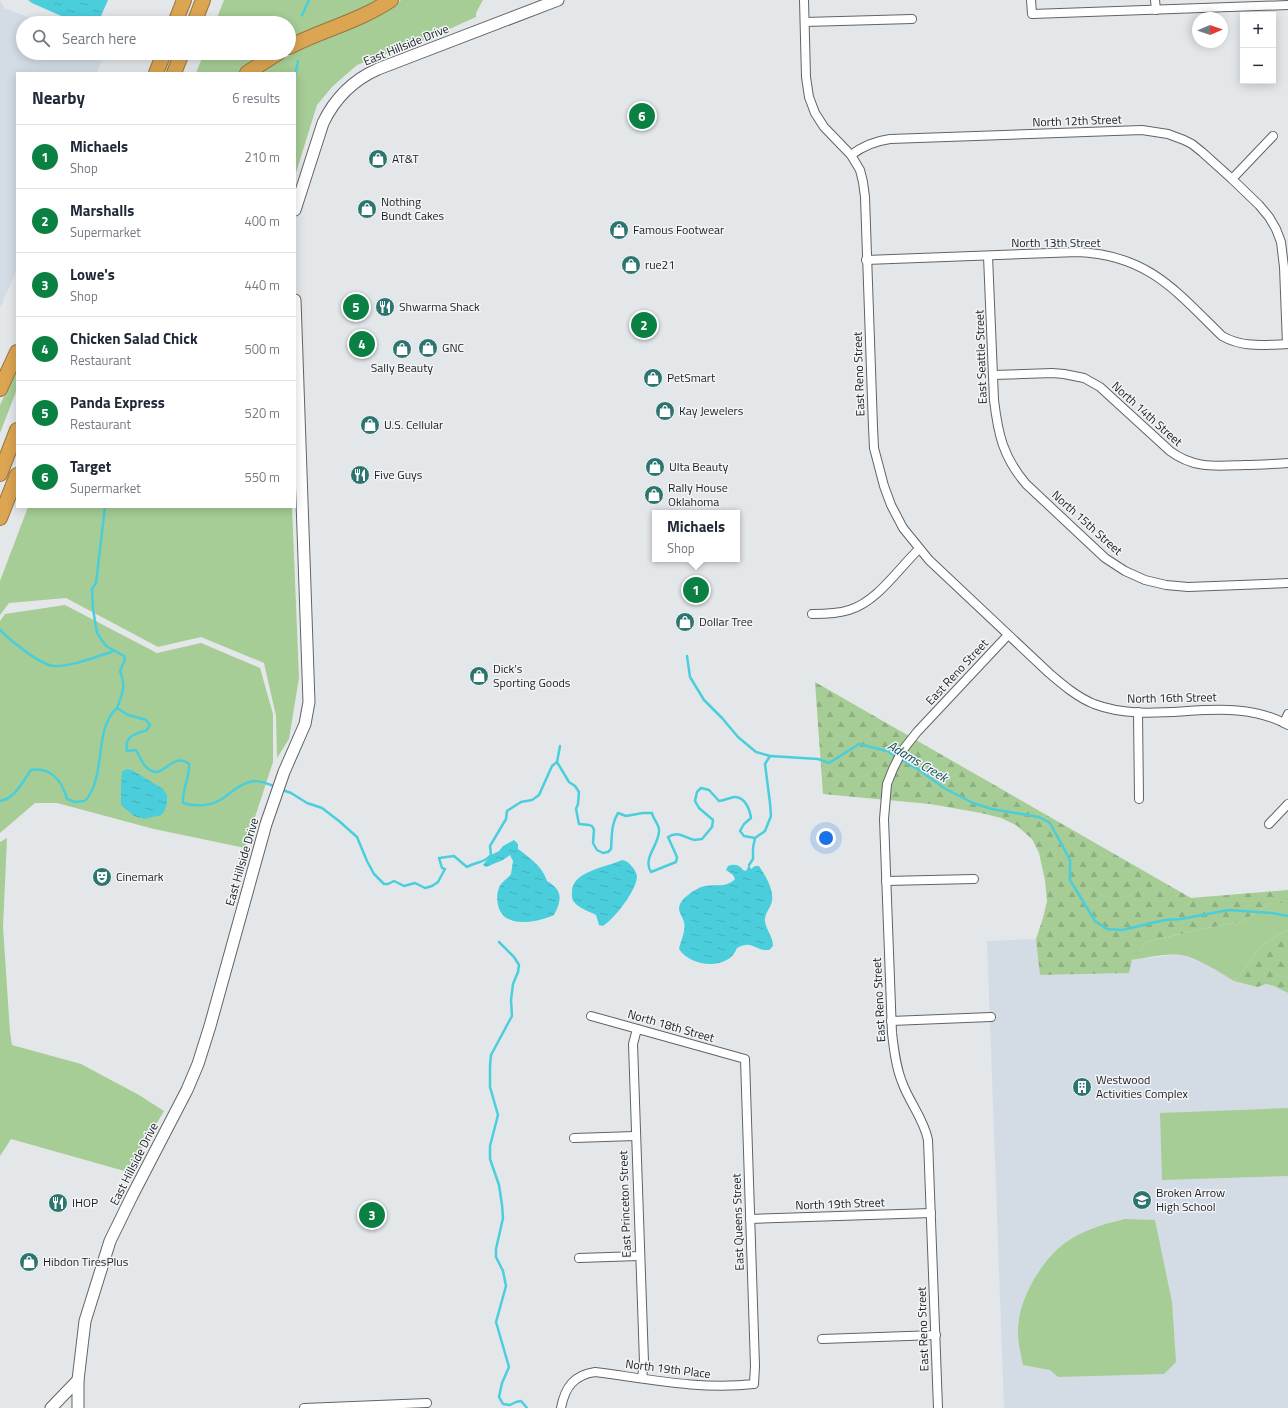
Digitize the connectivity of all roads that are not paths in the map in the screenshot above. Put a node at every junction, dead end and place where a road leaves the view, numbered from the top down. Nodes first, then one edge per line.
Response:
1 (184, 0) edge
2 (202, 0) edge
3 (391, 0) edge
4 (558, 0) edge
5 (804, 0) edge
6 (1031, 0) edge
7 (1155, 0) edge
8 (1277, 3) edge
9 (1288, 5) edge
10 (1156, 10) junction
11 (178, 16) edge
12 (196, 16) edge
13 (912, 18) dead end
14 (805, 22) junction
15 (296, 44) edge
16 (161, 60) edge
17 (179, 60) edge
18 (267, 60) edge
19 (156, 72) edge
20 (174, 72) edge
21 (248, 72) edge
22 (1273, 136) dead end
23 (851, 155) junction
24 (1232, 179) junction
25 (296, 207) edge
26 (988, 256) junction
27 (866, 260) junction
28 (296, 331) edge
29 (1288, 344) edge
30 (16, 354) edge
31 (993, 375) junction
32 (0, 389) edge
33 (16, 433) edge
34 (1007, 456) joint
35 (1288, 463) edge
36 (0, 474) edge
37 (16, 478) edge
38 (0, 518) edge
39 (919, 549) junction
40 (1288, 583) edge
41 (812, 614) dead end
42 (1008, 635) junction
43 (1138, 712) junction
44 (1288, 714) edge
45 (1286, 724) edge
46 (1139, 799) dead end
47 (1288, 804) edge
48 (1269, 824) dead end
49 (974, 879) dead end
50 (886, 881) junction
51 (591, 1016) dead end
52 (990, 1017) dead end
53 (891, 1021) junction
54 (636, 1029) junction
55 (745, 1059) joint
56 (635, 1136) junction
57 (574, 1138) dead end
58 (931, 1213) junction
59 (750, 1219) junction
60 (639, 1256) junction
61 (579, 1258) dead end
62 (936, 1335) junction
63 (822, 1339) dead end
64 (642, 1378) junction
65 (78, 1380) junction
66 (754, 1384) joint
67 (427, 1403) dead end
68 (51, 1408) edge
69 (78, 1408) edge
70 (304, 1408) edge
71 (561, 1408) edge
72 (938, 1408) edge

1 - 11 highway
2 - 12 highway
3 - 15 highway
4 - 25 street, East Hillside Drive
5 - 14 street, East Reno Street
6 - 10 street
7 - 10 street
8 - 9 street
8 - 10 street
13 - 14 street
14 - 23 street, East Reno Street
16 - 19 highway
17 - 20 highway
18 - 21 highway
22 - 24 street
23 - 24 street, North 12th Street
23 - 27 street, East Reno Street
24 - 29 street, North 12th Street
26 - 27 street, North 13th Street
26 - 29 street, North 13th Street
26 - 31 street, East Seattle Street
27 - 39 street, East Reno Street
28 - 65 street, East Hillside Drive
30 - 32 highway
31 - 34 street, East Seattle Street
31 - 35 street, North 14th Street
33 - 36 highway
34 - 40 street, North 15th Street
37 - 38 highway
39 - 41 street
39 - 42 street, East Reno Street
42 - 43 street, North 16th Street
42 - 50 street, East Reno Street
43 - 45 street, North 16th Street
43 - 46 street
44 - 45 street
47 - 48 street
49 - 50 street
50 - 53 street, East Reno Street
51 - 54 street, North 18th Street
52 - 53 street
53 - 58 street, East Reno Street
54 - 55 street, North 18th Street
54 - 56 street, East Princeton Street
55 - 59 street, East Queens Street
56 - 57 street
56 - 60 street, East Princeton Street
58 - 59 street, North 19th Street
58 - 62 street, East Reno Street
59 - 66 street, East Queens Street
60 - 61 street
60 - 64 street, East Princeton Street
62 - 63 street
62 - 72 street, East Reno Street
64 - 66 street, North 19th Place
64 - 71 street, North 19th Place
65 - 68 street
65 - 69 street, East Hillside Drive
67 - 70 street

